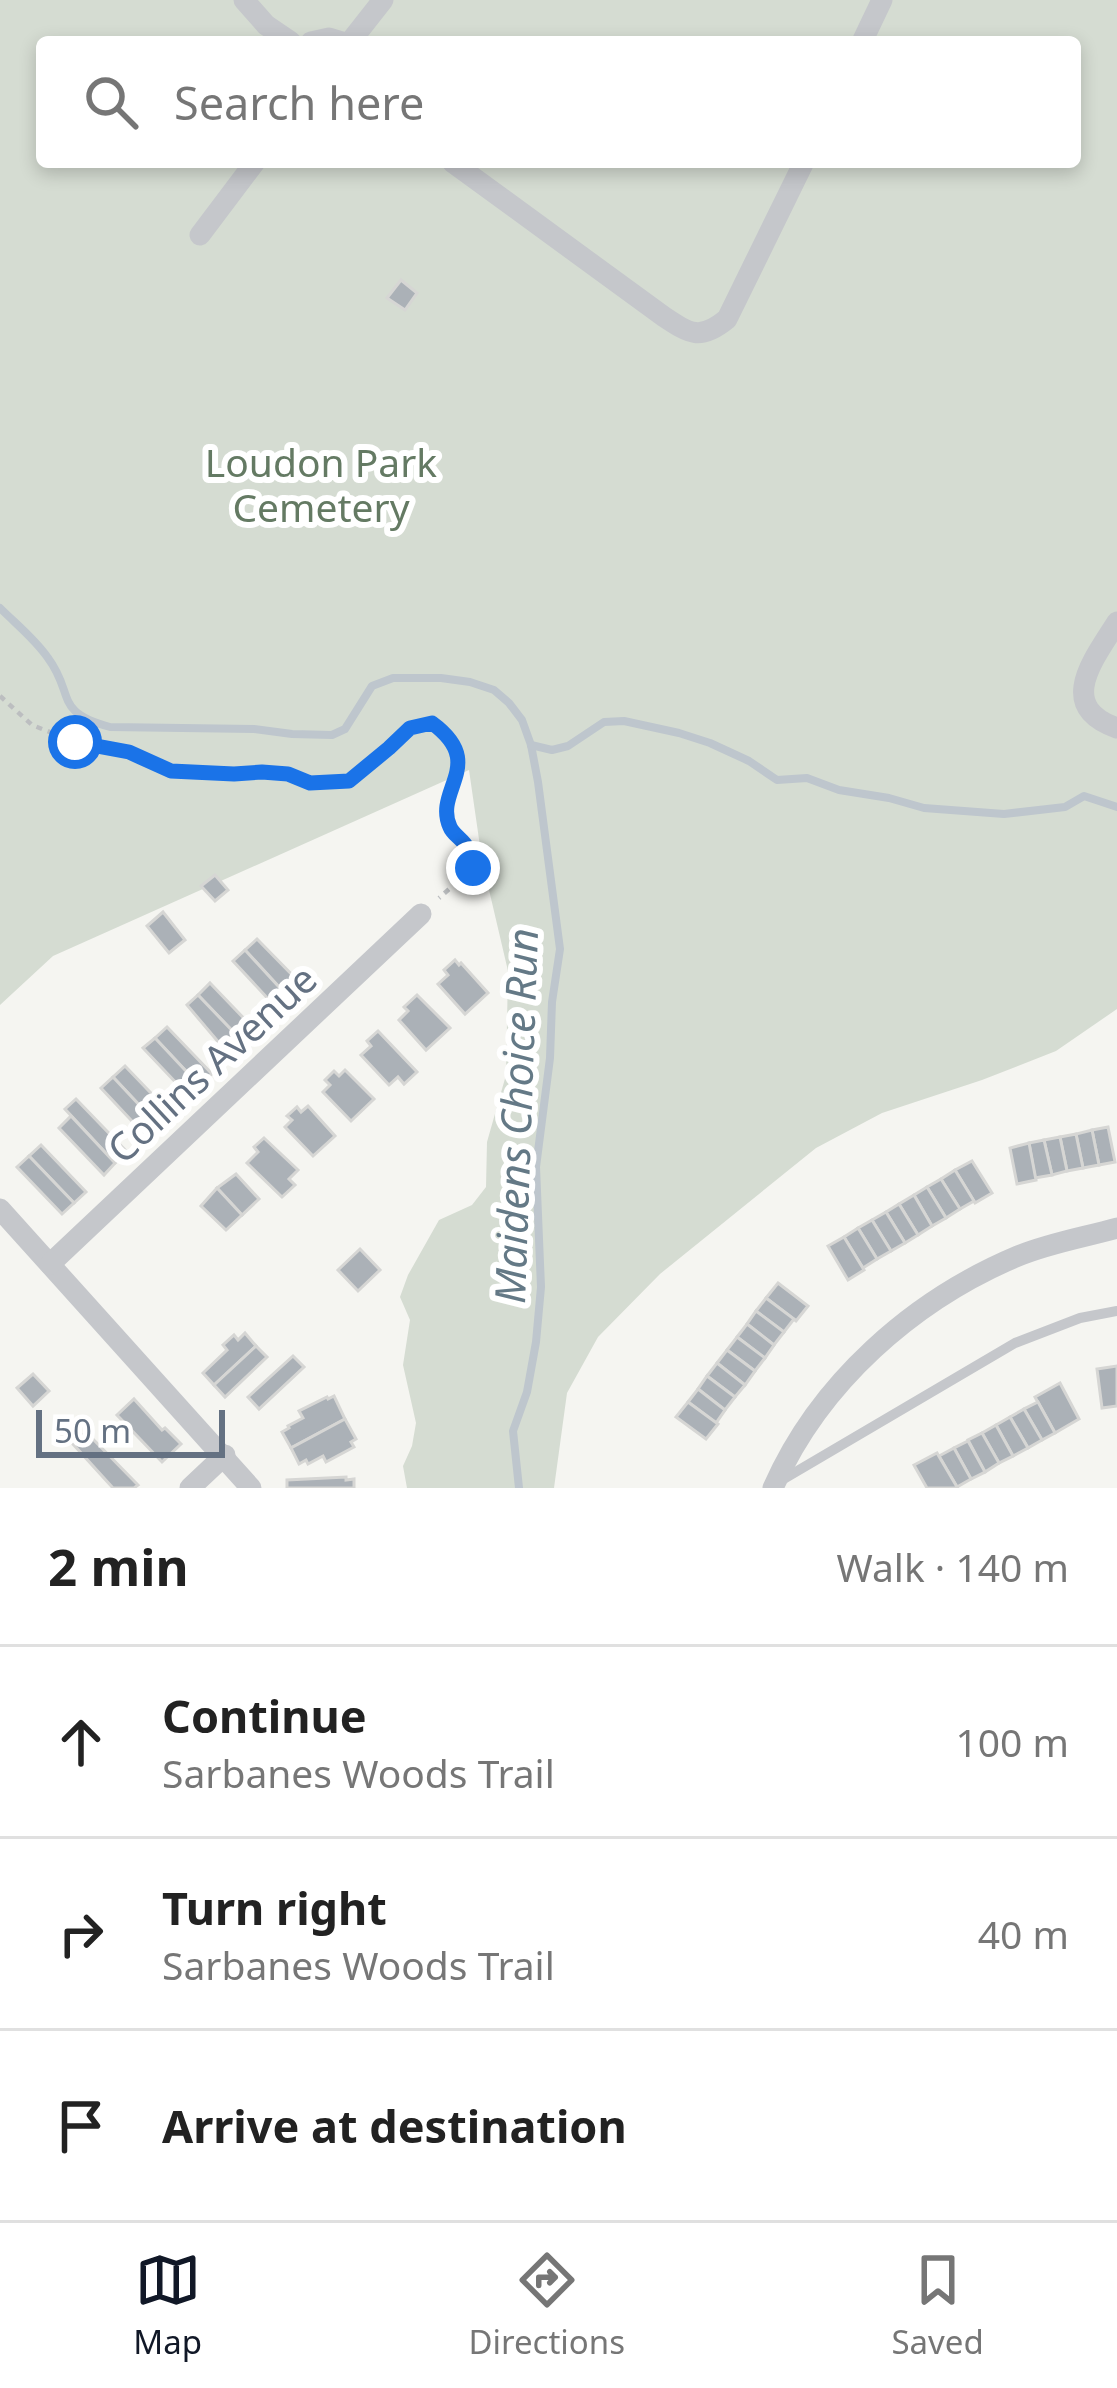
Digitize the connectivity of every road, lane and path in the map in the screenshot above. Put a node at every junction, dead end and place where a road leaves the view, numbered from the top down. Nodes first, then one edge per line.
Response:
1 (244, 0) edge
2 (383, 0) edge
3 (882, 0) edge
4 (282, 36) edge
5 (351, 36) edge
6 (865, 36) edge
7 (251, 168) edge
8 (460, 168) edge
9 (801, 168) edge
10 (200, 236) dead end
11 (1117, 622) edge
12 (0, 696) edge
13 (1117, 728) edge
14 (421, 914) joint
15 (0, 1209) edge
16 (1117, 1228) edge
17 (50, 1264) junction
18 (1117, 1311) edge
19 (225, 1455) junction
20 (774, 1486) edge
21 (190, 1488) edge
22 (251, 1488) edge

1 - 4 street
2 - 5 street
3 - 6 street
7 - 10 street
8 - 9 street
11 - 13 street
12 - 14 path
14 - 17 street, Collins Avenue
15 - 17 street
16 - 20 street
17 - 19 street
18 - 20 lane
19 - 21 street
19 - 22 street

